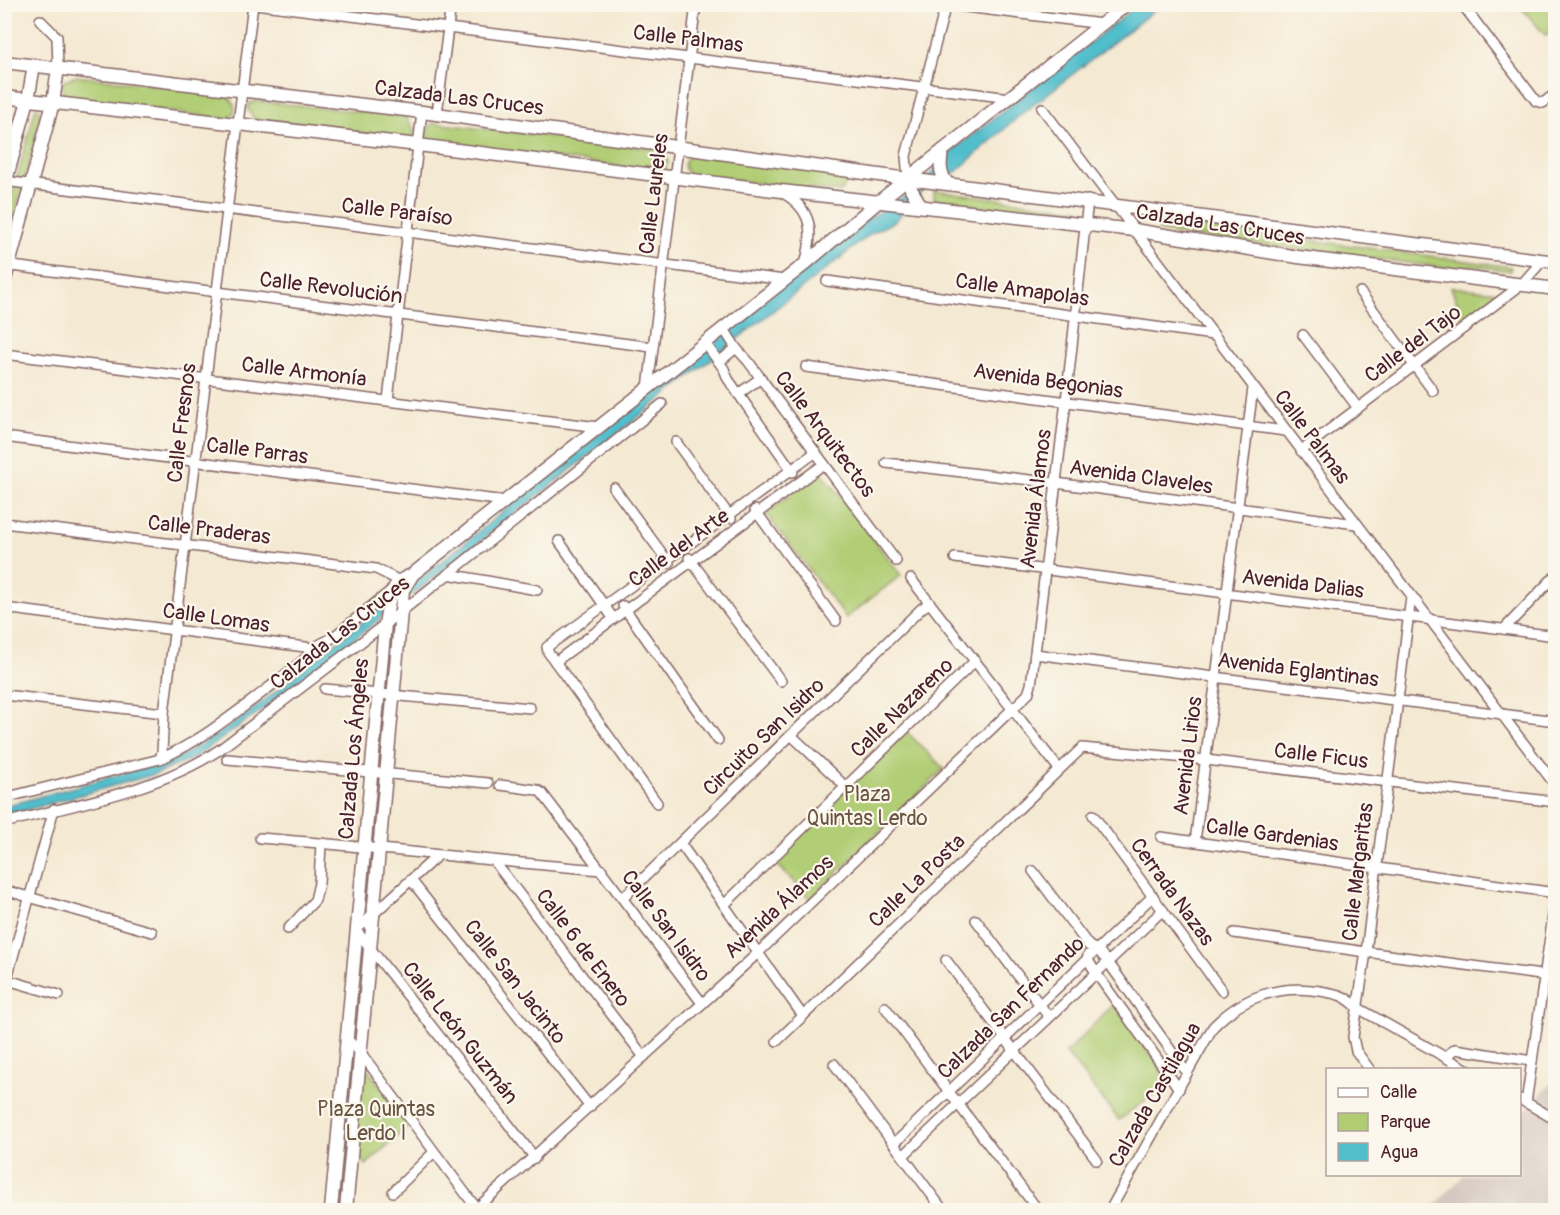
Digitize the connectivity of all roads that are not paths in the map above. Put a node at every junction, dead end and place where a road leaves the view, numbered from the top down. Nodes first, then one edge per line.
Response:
1 (254, 4) edge
2 (451, 4) edge
3 (696, 4) edge
4 (1127, 4) edge
5 (1462, 4) edge
6 (945, 5) edge
7 (40, 20) dead end
8 (1102, 24) junction
9 (448, 28) junction
10 (690, 57) junction
11 (4, 62) edge
12 (34, 65) junction
13 (58, 68) junction
14 (924, 87) junction
15 (242, 91) junction
16 (1556, 93) edge
17 (4, 98) edge
18 (1010, 98) junction
19 (28, 100) junction
20 (53, 103) junction
21 (1042, 108) dead end
22 (422, 112) junction
23 (437, 114) junction
24 (238, 124) junction
25 (418, 145) junction
26 (678, 147) junction
27 (942, 151) junction
28 (674, 178) junction
29 (908, 178) junction
30 (5, 183) edge
31 (947, 183) junction
32 (31, 184) junction
33 (781, 191) junction
34 (1088, 200) junction
35 (878, 202) junction
36 (921, 206) junction
37 (1115, 206) junction
38 (227, 209) junction
39 (1085, 225) junction
40 (1134, 230) junction
41 (408, 232) junction
42 (1542, 261) junction
43 (1556, 262) edge
44 (663, 264) junction
45 (805, 264) junction
46 (7, 266) edge
47 (785, 280) junction
48 (827, 281) dead end
49 (4, 283) edge
50 (1521, 285) junction
51 (1556, 289) edge
52 (1360, 291) dead end
53 (217, 292) junction
54 (398, 315) junction
55 (1076, 316) junction
56 (724, 329) junction
57 (1213, 335) junction
58 (1303, 335) dead end
59 (705, 343) junction
60 (653, 347) junction
61 (736, 348) junction
62 (4, 354) edge
63 (719, 362) junction
64 (1414, 365) junction
65 (806, 366) dead end
66 (206, 378) junction
67 (761, 378) junction
68 (648, 388) junction
69 (1253, 388) junction
70 (1433, 391) dead end
71 (738, 394) junction
72 (388, 400) junction
73 (1066, 401) junction
74 (662, 404) dead end
75 (1358, 408) junction
76 (1248, 425) junction
77 (598, 428) junction
78 (1285, 431) junction
79 (4, 437) edge
80 (676, 441) dead end
81 (816, 452) junction
82 (1301, 452) junction
83 (196, 461) junction
84 (886, 463) dead end
85 (824, 464) junction
86 (791, 470) junction
87 (800, 482) junction
88 (1056, 483) junction
89 (614, 488) dead end
90 (505, 501) junction
91 (748, 501) junction
92 (1238, 508) junction
93 (757, 513) junction
94 (729, 515) junction
95 (4, 523) edge
96 (1356, 524) junction
97 (737, 527) junction
98 (559, 541) dead end
99 (185, 545) junction
100 (682, 549) junction
101 (956, 558) dead end
102 (667, 560) junction
103 (691, 561) junction
104 (896, 561) dead end
105 (1046, 570) junction
106 (676, 572) junction
107 (448, 574) junction
108 (1556, 575) edge
109 (911, 579) dead end
110 (401, 586) junction
111 (537, 590) dead end
112 (1227, 593) junction
113 (616, 597) junction
114 (1412, 597) junction
115 (930, 603) junction
116 (604, 605) junction
117 (4, 608) edge
118 (402, 608) junction
119 (625, 609) junction
120 (1409, 616) junction
121 (613, 618) junction
122 (1428, 618) junction
123 (386, 621) junction
124 (836, 621) dead end
125 (1504, 629) junction
126 (175, 630) junction
127 (1556, 636) edge
128 (322, 645) junction
129 (1035, 654) junction
130 (975, 661) junction
131 (555, 662) junction
132 (1216, 677) junction
133 (781, 681) dead end
134 (325, 689) dead end
135 (378, 694) junction
136 (4, 695) edge
137 (394, 695) junction
138 (1398, 701) junction
139 (530, 708) dead end
140 (1012, 709) junction
141 (165, 713) junction
142 (1500, 714) junction
143 (1556, 721) edge
144 (791, 735) junction
145 (718, 740) dead end
146 (1082, 748) joint
147 (160, 759) junction
148 (227, 759) dead end
149 (1206, 760) junction
150 (1059, 769) junction
151 (371, 773) junction
152 (387, 775) junction
153 (1388, 782) junction
154 (488, 783) dead end
155 (500, 785) dead end
156 (1556, 786) edge
157 (846, 788) junction
158 (4, 798) edge
159 (1556, 802) edge
160 (657, 803) dead end
161 (54, 809) junction
162 (1093, 815) dead end
163 (4, 823) edge
164 (1161, 837) dead end
165 (260, 838) dead end
166 (1195, 842) junction
167 (321, 843) junction
168 (680, 843) junction
169 (364, 846) junction
170 (380, 849) junction
171 (437, 856) junction
172 (494, 861) junction
173 (1377, 867) junction
174 (602, 870) junction
175 (1033, 872) dead end
176 (411, 880) junction
177 (4, 890) edge
178 (1556, 894) edge
179 (1152, 896) junction
180 (30, 897) junction
181 (623, 898) junction
182 (724, 906) junction
183 (1163, 910) junction
184 (373, 916) junction
185 (976, 920) dead end
186 (288, 929) dead end
187 (357, 930) junction
188 (152, 932) dead end
189 (1234, 933) dead end
190 (371, 948) junction
191 (1093, 948) junction
192 (758, 952) junction
193 (1366, 952) junction
194 (946, 960) dead end
195 (1088, 960) junction
196 (1108, 962) junction
197 (1096, 973) junction
198 (1544, 975) junction
199 (1556, 977) edge
200 (5, 983) edge
201 (1222, 991) dead end
202 (59, 995) dead end
203 (702, 1003) junction
204 (1040, 1004) junction
205 (885, 1007) dead end
206 (1358, 1008) junction
207 (803, 1016) junction
208 (1049, 1017) junction
209 (346, 1038) junction
210 (1005, 1038) junction
211 (777, 1041) dead end
212 (1014, 1051) junction
213 (361, 1053) junction
214 (644, 1057) junction
215 (1445, 1057) junction
216 (1532, 1061) junction
217 (834, 1064) dead end
218 (1369, 1068) edge
219 (1464, 1068) edge
220 (1187, 1073) junction
221 (1179, 1089) junction
222 (949, 1092) junction
223 (1523, 1101) edge
224 (958, 1104) junction
225 (590, 1107) junction
226 (1556, 1120) edge
227 (894, 1144) junction
228 (337, 1145) junction
229 (352, 1146) junction
230 (435, 1152) junction
231 (903, 1156) junction
232 (535, 1158) junction
233 (1097, 1160) dead end
234 (393, 1192) dead end
235 (331, 1210) edge
236 (346, 1210) edge
237 (476, 1210) edge
238 (943, 1210) edge
239 (1038, 1210) edge
240 (1110, 1210) edge

1 - 9 street, Calle Palmas
1 - 15 street, Calle Fresnos
2 - 9 street
3 - 10 street, Calle Laureles
4 - 8 street, Calzada Las Cruces
5 - 16 street
6 - 8 street
6 - 14 street
7 - 13 street
8 - 18 street, Calzada Las Cruces
9 - 10 street, Calle Palmas
9 - 23 street
10 - 14 street, Calle Palmas
10 - 26 street, Calle Laureles
11 - 12 street, Calzada Las Cruces
12 - 13 street, Calzada Las Cruces
12 - 19 street
13 - 15 street, Calzada Las Cruces
13 - 20 street
14 - 18 street, Calle Palmas
14 - 29 street
15 - 22 street, Calzada Las Cruces
15 - 24 street, Calle Fresnos
17 - 19 street, Calzada Las Cruces
18 - 27 street, Calzada Las Cruces
19 - 20 street, Calzada Las Cruces
19 - 30 street
20 - 24 street, Calzada Las Cruces
20 - 32 street
21 - 37 street, Calle Palmas
22 - 23 street, Calzada Las Cruces
22 - 25 street
23 - 26 street, Calzada Las Cruces
24 - 25 street, Calzada Las Cruces
24 - 38 street, Calle Fresnos
25 - 28 street, Calzada Las Cruces
25 - 41 street
26 - 28 street, Calle Laureles
26 - 29 street, Calzada Las Cruces
27 - 29 street, Calzada Las Cruces
27 - 31 street
28 - 33 street, Calzada Las Cruces
28 - 44 street, Calle Laureles
29 - 31 street, Calzada Las Cruces
29 - 35 street, Calzada Las Cruces
29 - 36 street
30 - 32 street, Calle Paraíso
31 - 34 street, Calzada Las Cruces
32 - 38 street, Calle Paraíso
32 - 46 street
33 - 35 street, Calzada Las Cruces
33 - 45 street
34 - 37 street, Calzada Las Cruces
34 - 39 street, Avenida Álamos
35 - 36 street, Calzada Las Cruces
35 - 45 street, Calzada Las Cruces
36 - 39 street, Calzada Las Cruces
37 - 40 street, Calle Palmas
37 - 42 street, Calzada Las Cruces
38 - 41 street, Calle Paraíso
38 - 53 street, Calle Fresnos
39 - 40 street, Calzada Las Cruces
39 - 55 street, Avenida Álamos
40 - 50 street, Calzada Las Cruces
40 - 57 street, Calle Palmas
41 - 44 street, Calle Paraíso
41 - 54 street
42 - 43 street, Calzada Las Cruces
42 - 50 street, Calle del Tajo
44 - 47 street, Calle Paraíso
44 - 60 street, Calle Laureles
45 - 47 street, Calzada Las Cruces
46 - 49 street
46 - 53 street, Calle Revolución
47 - 56 street, Calzada Las Cruces
48 - 55 street, Calle Amapolas
50 - 51 street, Calzada Las Cruces
50 - 64 street, Calle del Tajo
52 - 64 street
53 - 54 street, Calle Revolución
53 - 66 street, Calle Fresnos
54 - 60 street, Calle Revolución
54 - 72 street
55 - 57 street, Calle Amapolas
55 - 73 street, Avenida Álamos
56 - 59 street, Calzada Las Cruces
56 - 61 street, Calle Arquitectos
57 - 69 street, Calle Palmas
58 - 75 street
59 - 63 street
59 - 68 street, Calzada Las Cruces
60 - 68 street, Calle Laureles
61 - 63 street
61 - 67 street, Calle Arquitectos
62 - 66 street, Calle Armonía
63 - 71 street
64 - 70 street
64 - 75 street, Calle del Tajo
65 - 73 street, Avenida Begonias
66 - 72 street, Calle Armonía
66 - 83 street, Calle Fresnos
67 - 71 street
67 - 81 street, Calle Arquitectos
68 - 77 street, Calzada Las Cruces
69 - 76 street, Avenida Lirios
69 - 78 street, Calle Palmas
71 - 86 street
72 - 77 street, Calle Armonía
73 - 76 street, Avenida Begonias
73 - 88 street, Avenida Álamos
74 - 107 street, Calzada Las Cruces
75 - 82 street, Calle del Tajo
76 - 78 street, Avenida Begonias
76 - 92 street, Avenida Lirios
77 - 90 street, Calzada Las Cruces
78 - 82 street, Calle Palmas
79 - 83 street, Calle Parras
80 - 94 street
81 - 85 street, Calle Arquitectos
81 - 86 street, Calle del Arte
82 - 96 street, Calle Palmas
83 - 90 street, Calle Parras
83 - 99 street, Calle Fresnos
84 - 88 street, Avenida Claveles
85 - 87 street, Calle del Arte
85 - 104 street, Calle Arquitectos
86 - 87 street
86 - 91 street, Calle del Arte
87 - 93 street, Calle del Arte
88 - 92 street, Avenida Claveles
88 - 105 street, Avenida Álamos
89 - 102 street
90 - 110 street, Calzada Las Cruces
91 - 93 street
91 - 94 street, Calle del Arte
92 - 96 street, Avenida Claveles
92 - 112 street, Avenida Lirios
93 - 97 street, Calle del Arte
93 - 124 street
94 - 97 street
94 - 100 street, Calle del Arte
95 - 99 street, Calle Praderas
96 - 114 street, Calle Palmas
97 - 103 street, Calle del Arte
98 - 116 street
99 - 110 street, Calle Praderas
99 - 126 street, Calle Fresnos
100 - 102 street, Calle del Arte
100 - 103 street
101 - 105 street, Avenida Dalias
102 - 106 street
102 - 113 street, Calle del Arte
103 - 106 street, Calle del Arte
103 - 133 street
105 - 112 street, Avenida Dalias
105 - 129 street, Avenida Álamos
106 - 119 street, Calle del Arte
107 - 111 street
107 - 118 street, Calzada Las Cruces
108 - 125 street
109 - 115 street
110 - 118 street, Calzada Los Ángeles
110 - 123 street, Calzada Los Ángeles
110 - 128 street
112 - 120 street, Avenida Dalias
112 - 132 street, Avenida Lirios
113 - 116 street, Calle del Arte
113 - 119 street
114 - 120 street, Calle Margaritas
114 - 122 street, Calle Palmas
115 - 130 street
115 - 144 street, Circuito San Isidro
116 - 121 street
116 - 131 street, Calle del Arte
117 - 126 street, Calle Lomas
118 - 123 street, Calzada Las Cruces
118 - 137 street, Calzada Los Ángeles
119 - 121 street, Calle del Arte
119 - 145 street
120 - 122 street, Avenida Dalias
120 - 138 street, Calle Margaritas
121 - 131 street, Calle del Arte
122 - 125 street, Avenida Dalias
122 - 142 street, Calle Palmas
123 - 135 street, Calzada Los Ángeles
123 - 161 street, Calzada Las Cruces
125 - 127 street, Avenida Dalias
126 - 128 street, Calle Lomas
126 - 141 street, Calle Fresnos
128 - 147 street, Calzada Las Cruces
129 - 132 street, Avenida Eglantinas
129 - 140 street, Avenida Álamos
130 - 140 street
130 - 157 street, Calle Nazareno
131 - 160 street
132 - 138 street, Avenida Eglantinas
132 - 149 street, Avenida Lirios
134 - 135 street
135 - 137 street
135 - 151 street, Calzada Los Ángeles
136 - 141 street
137 - 139 street
137 - 152 street, Calzada Los Ángeles
138 - 142 street, Avenida Eglantinas
138 - 153 street, Calle Margaritas
140 - 150 street
140 - 192 street, Avenida Álamos
141 - 147 street, Calle Fresnos
142 - 143 street, Avenida Eglantinas
142 - 156 street, Calle Palmas
144 - 157 street
144 - 168 street, Circuito San Isidro
146 - 149 street, Calle Ficus
146 - 150 street, Calle La Posta
147 - 158 street, Calzada Las Cruces
148 - 151 street
149 - 153 street, Calle Ficus
149 - 166 street, Avenida Lirios
150 - 207 street, Calle La Posta
151 - 152 street
151 - 169 street, Calzada Los Ángeles
152 - 154 street
152 - 170 street, Calzada Los Ángeles
153 - 159 street, Calle Ficus
153 - 173 street, Calle Margaritas
155 - 174 street, Calle San Isidro
157 - 182 street, Calle Nazareno
161 - 163 street, Calzada Las Cruces
161 - 180 street
162 - 179 street, Cerrada Nazas
164 - 166 street, Calle Gardenias
165 - 167 street
166 - 173 street, Calle Gardenias
167 - 169 street
167 - 186 street
168 - 181 street, Circuito San Isidro
168 - 182 street
169 - 170 street
169 - 187 street, Calzada Los Ángeles
170 - 171 street, Calzada Los Ángeles
170 - 184 street, Calzada Los Ángeles
171 - 172 street, Calzada Los Ángeles
171 - 176 street
172 - 174 street, Calzada Los Ángeles
172 - 214 street, Calle 6 de Enero
173 - 178 street, Calle Gardenias
173 - 193 street, Calle Margaritas
174 - 181 street, Calle San Isidro
175 - 191 street
176 - 184 street
176 - 225 street, Calle San Jacinto
177 - 180 street
178 - 198 street
179 - 183 street, Cerrada Nazas
179 - 191 street, Calzada San Fernando
180 - 188 street
180 - 200 street
181 - 203 street, Calle San Isidro
182 - 192 street
183 - 196 street, Calzada San Fernando
183 - 201 street, Cerrada Nazas
184 - 187 street
184 - 190 street, Calzada Los Ángeles
185 - 204 street
187 - 190 street, Calle León Guzmán
187 - 209 street, Calzada Los Ángeles
189 - 193 street
190 - 213 street, Calzada Los Ángeles
190 - 232 street, Calle León Guzmán
191 - 195 street
191 - 196 street
192 - 203 street, Avenida Álamos
192 - 207 street
193 - 198 street
193 - 206 street, Calle Margaritas
194 - 210 street
195 - 197 street
195 - 204 street, Calzada San Fernando
196 - 197 street, Calzada San Fernando
196 - 220 street
197 - 208 street, Calzada San Fernando
197 - 221 street
198 - 199 street
198 - 216 street
200 - 202 street
203 - 214 street, Avenida Álamos
204 - 208 street
204 - 210 street, Calzada San Fernando
205 - 222 street
206 - 215 street, Calzada Castilagua
206 - 218 street, Calle Margaritas
206 - 220 street, Calzada Castilagua
207 - 211 street, Calle La Posta
208 - 212 street, Calzada San Fernando
209 - 213 street
209 - 228 street, Calzada Los Ángeles
210 - 212 street
210 - 222 street, Calzada San Fernando
212 - 224 street, Calzada San Fernando
212 - 233 street
213 - 229 street, Calzada Los Ángeles
213 - 230 street
214 - 225 street, Avenida Álamos
215 - 216 street
215 - 219 street, Calzada Castilagua
216 - 223 street
217 - 227 street
220 - 221 street, Calzada Castilagua
221 - 240 street, Calzada Castilagua
222 - 224 street
222 - 227 street, Calzada San Fernando
223 - 226 street
224 - 231 street, Calzada San Fernando
224 - 239 street
225 - 232 street, Avenida Álamos
227 - 231 street
228 - 229 street
228 - 235 street, Calzada Los Ángeles
229 - 236 street, Calzada Los Ángeles
230 - 234 street
230 - 237 street
231 - 238 street
232 - 237 street, Avenida Álamos

